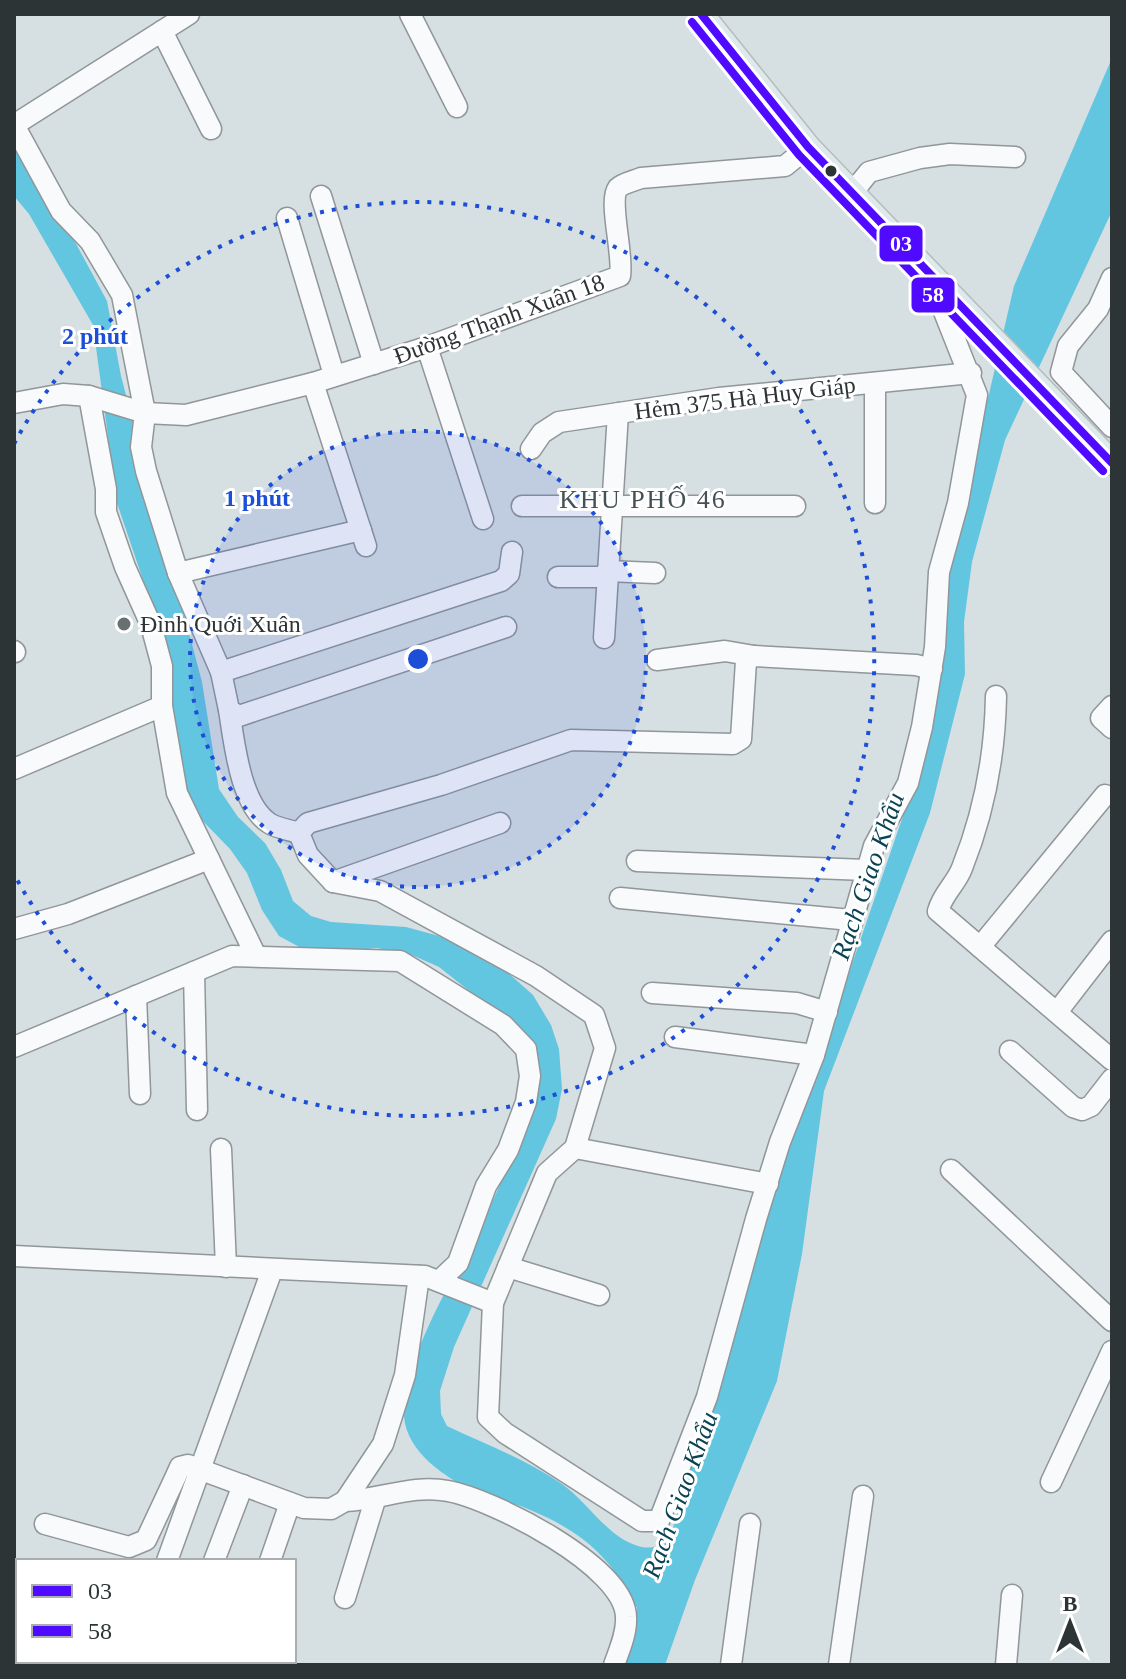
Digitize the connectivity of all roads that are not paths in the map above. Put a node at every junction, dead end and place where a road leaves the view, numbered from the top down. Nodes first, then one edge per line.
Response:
1 (189, 14) edge
2 (410, 14) edge
3 (701, 14) edge
4 (162, 31) junction
5 (457, 107) dead end
6 (14, 125) edge
7 (211, 129) dead end
8 (808, 147) junction
9 (1015, 157) dead end
10 (852, 193) junction
11 (321, 196) dead end
12 (287, 218) dead end
13 (1112, 278) edge
14 (931, 279) junction
15 (427, 347) junction
16 (374, 364) junction
17 (971, 373) junction
18 (334, 375) junction
19 (313, 383) junction
20 (875, 383) junction
21 (89, 396) junction
22 (14, 403) edge
23 (140, 412) junction
24 (618, 413) junction
25 (1112, 427) edge
26 (531, 449) dead end
27 (1112, 463) edge
28 (875, 503) dead end
29 (522, 506) dead end
30 (795, 506) dead end
31 (610, 509) junction
32 (483, 519) dead end
33 (512, 552) dead end
34 (178, 573) junction
35 (655, 573) dead end
36 (607, 574) junction
37 (558, 577) dead end
38 (506, 627) dead end
39 (604, 638) dead end
40 (754, 656) junction
41 (657, 660) dead end
42 (932, 669) junction
43 (221, 672) junction
44 (996, 696) dead end
45 (162, 706) junction
46 (1112, 706) edge
47 (229, 710) junction
48 (1112, 728) edge
49 (14, 769) edge
50 (1105, 795) dead end
51 (500, 823) dead end
52 (299, 833) junction
53 (209, 859) junction
54 (637, 861) dead end
55 (866, 870) junction
56 (333, 882) junction
57 (620, 898) dead end
58 (851, 920) junction
59 (14, 929) edge
60 (1112, 941) edge
61 (980, 947) junction
62 (255, 954) junction
63 (194, 972) junction
64 (652, 993) dead end
65 (136, 996) junction
66 (827, 1012) junction
67 (1057, 1012) junction
68 (675, 1037) dead end
69 (14, 1047) edge
70 (1010, 1051) dead end
71 (814, 1055) junction
72 (1112, 1060) edge
73 (1112, 1079) edge
74 (140, 1094) dead end
75 (197, 1110) dead end
76 (575, 1148) junction
77 (221, 1149) dead end
78 (951, 1170) dead end
79 (768, 1184) junction
80 (14, 1256) edge
81 (226, 1267) junction
82 (508, 1267) junction
83 (272, 1270) junction
84 (429, 1279) junction
85 (599, 1295) dead end
86 (490, 1301) junction
87 (1112, 1321) edge
88 (1112, 1351) edge
89 (203, 1470) junction
90 (1051, 1482) dead end
91 (243, 1485) junction
92 (863, 1496) dead end
93 (375, 1500) junction
94 (345, 1501) junction
95 (290, 1503) junction
96 (45, 1524) dead end
97 (750, 1524) dead end
98 (168, 1559) edge
99 (215, 1559) edge
100 (271, 1559) edge
101 (1012, 1595) dead end
102 (345, 1598) dead end
103 (614, 1665) edge
104 (731, 1665) edge
105 (839, 1665) edge
106 (1006, 1665) edge

1 - 4 street
2 - 5 street
3 - 8 main road
4 - 6 street
4 - 7 street
6 - 23 street
8 - 10 main road
8 - 15 street, Đường Thạnh Xuân 18
9 - 10 street
10 - 14 main road
11 - 16 street
12 - 18 street
13 - 25 street
14 - 17 street
14 - 27 main road
15 - 16 street, Đường Thạnh Xuân 18
15 - 32 street
16 - 18 street, Đường Thạnh Xuân 18
17 - 20 street, Hẻm 375 Hà Huy Giáp
17 - 42 street
18 - 19 street, Đường Thạnh Xuân 18
19 - 23 street, Đường Thạnh Xuân 18
19 - 34 street
20 - 24 street, Hẻm 375 Hà Huy Giáp
20 - 28 street
21 - 22 street, Đường Thạnh Xuân 18
21 - 23 street, Đường Thạnh Xuân 18
21 - 45 street
23 - 34 street
24 - 26 street, Hẻm 375 Hà Huy Giáp
24 - 31 street
29 - 31 street
30 - 31 street
31 - 36 street
33 - 43 street
34 - 43 street
35 - 36 street
36 - 37 street
36 - 39 street
38 - 47 street
40 - 41 street
40 - 42 street
40 - 52 street
42 - 55 street
43 - 47 street
44 - 61 street
45 - 49 street
45 - 53 street
46 - 48 street
47 - 52 street
50 - 61 street
51 - 56 street
52 - 56 street
53 - 59 street
53 - 62 street
54 - 55 street
55 - 58 street
56 - 76 street
57 - 58 street
58 - 66 street
60 - 67 street
61 - 67 street
62 - 63 street
62 - 84 street
63 - 65 street
63 - 75 street
64 - 66 street
65 - 69 street
65 - 74 street
66 - 71 street
67 - 72 street
68 - 71 street
70 - 73 street
71 - 79 street
76 - 79 street
76 - 82 street
77 - 81 street
78 - 87 street
79 - 86 street
80 - 81 street
81 - 83 street
82 - 85 street
82 - 86 street
83 - 84 street
83 - 89 street
84 - 86 street
84 - 94 street
88 - 90 street
89 - 91 street
89 - 96 street
89 - 98 street
91 - 95 street
91 - 99 street
92 - 105 street
93 - 94 street
93 - 102 street
93 - 103 street
94 - 95 street
95 - 100 street
97 - 104 street
101 - 106 street

